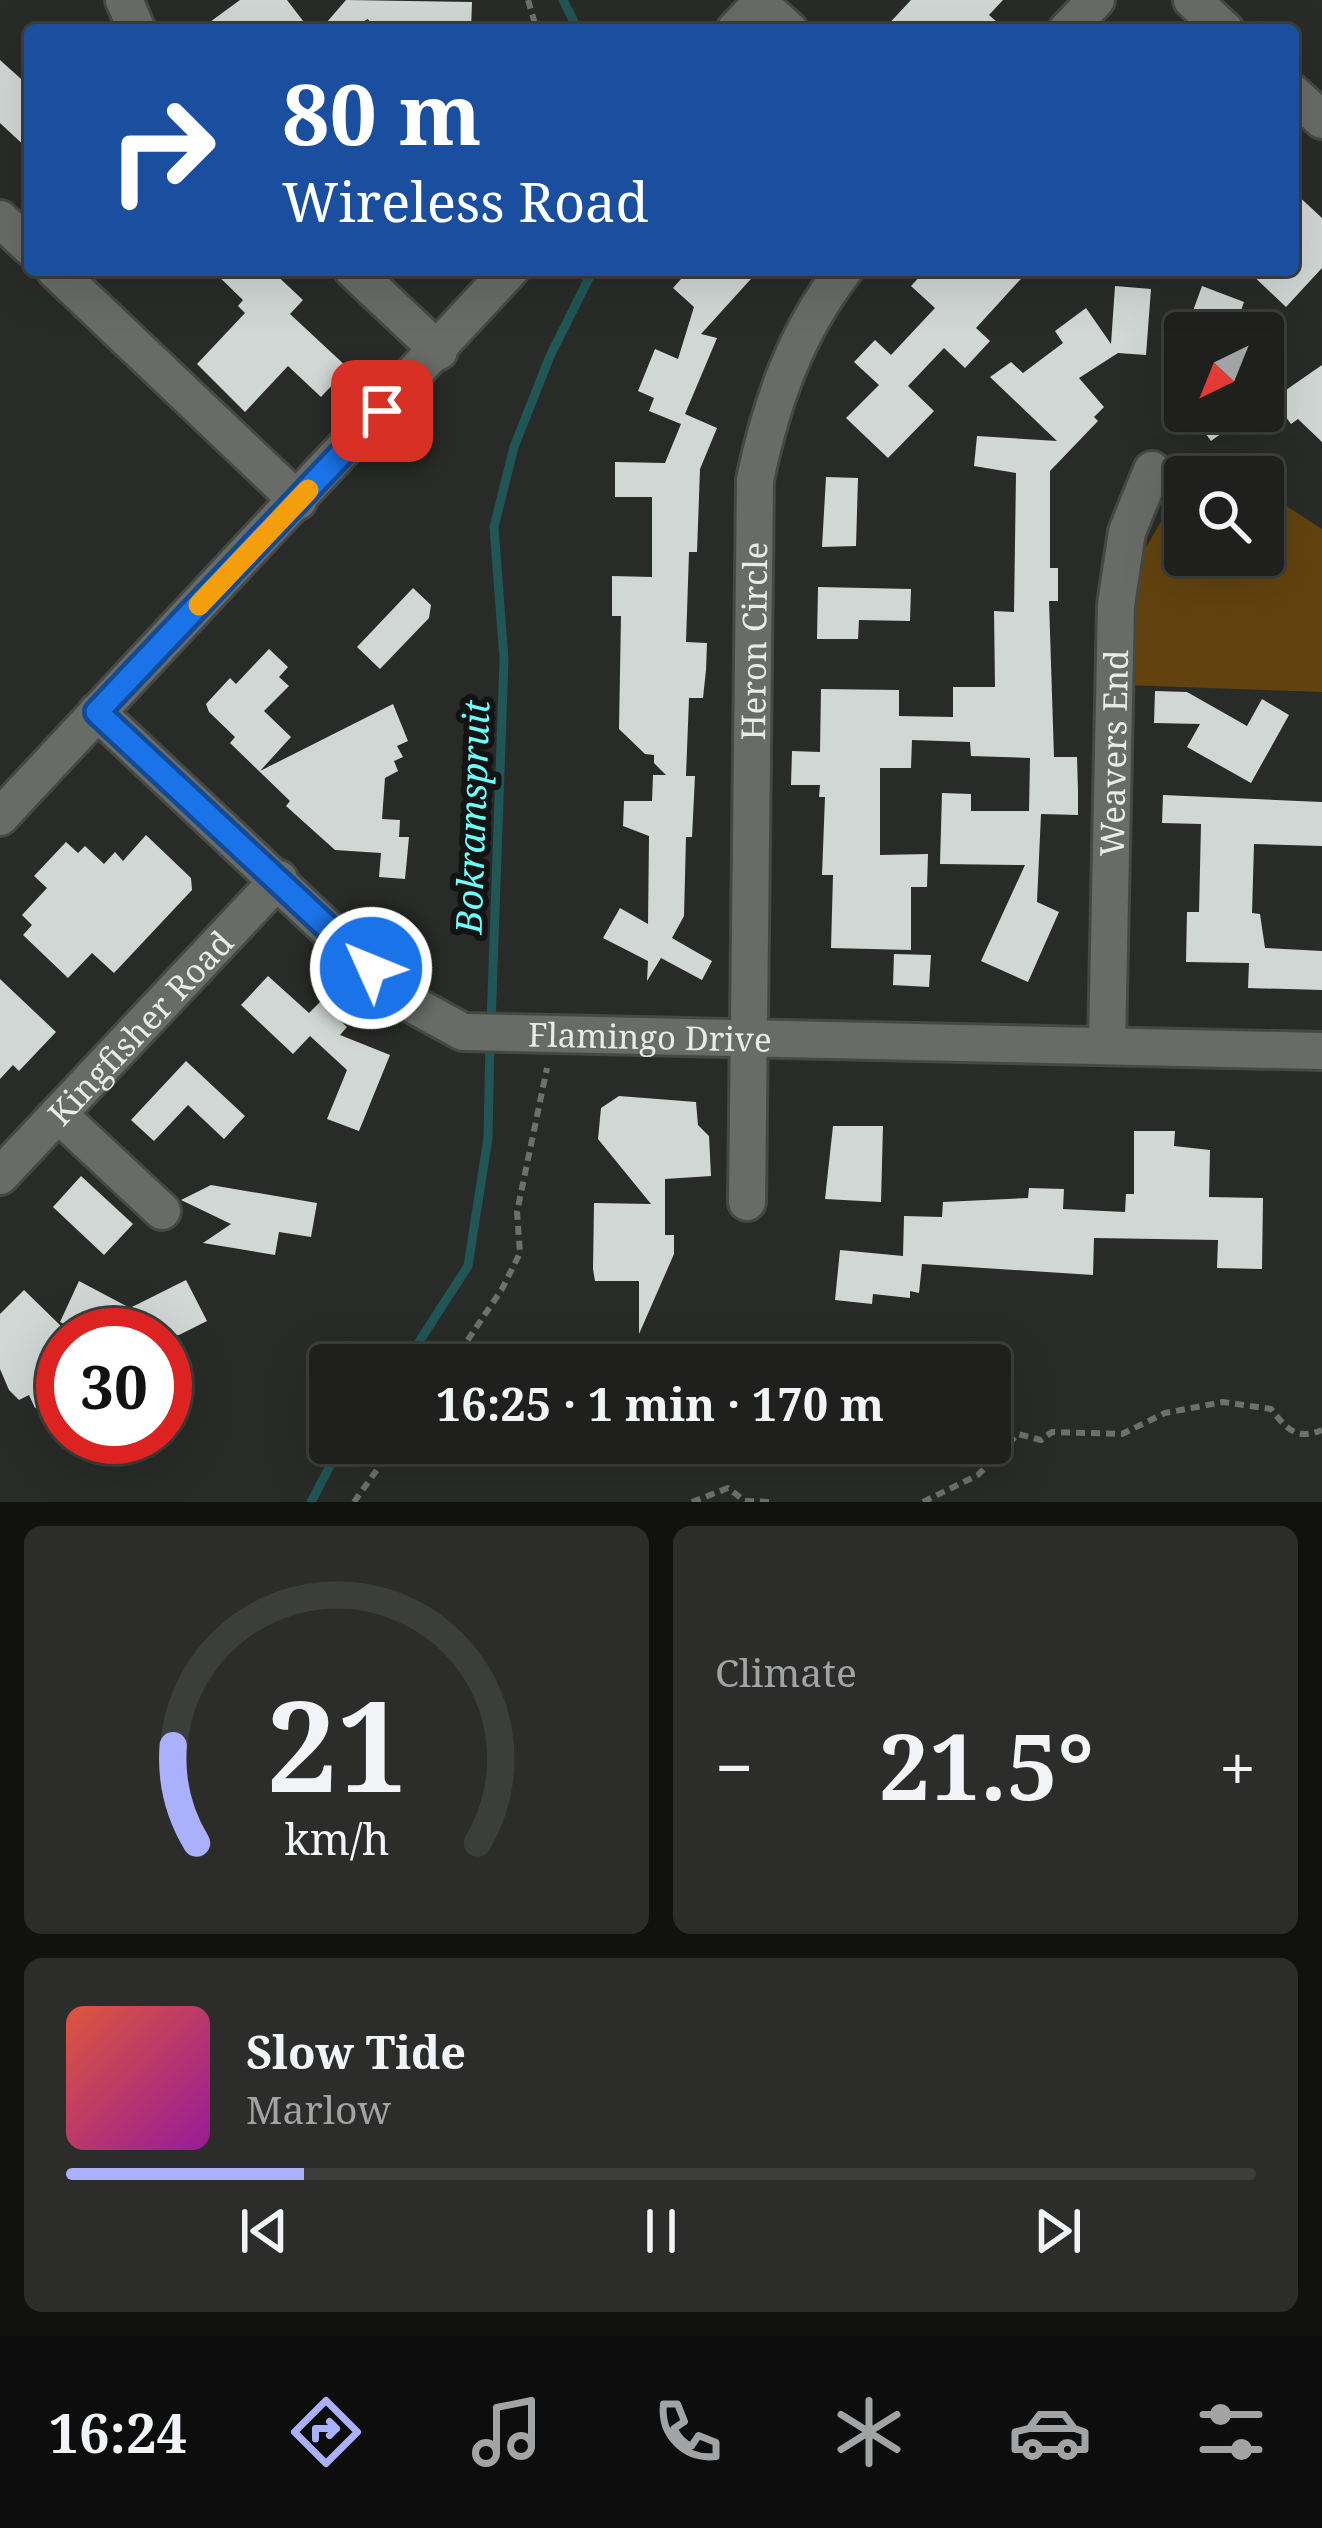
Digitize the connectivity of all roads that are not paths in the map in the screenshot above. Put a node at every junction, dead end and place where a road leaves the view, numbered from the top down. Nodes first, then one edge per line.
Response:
1 (1096, 0) edge
2 (1192, 0) edge
3 (1073, 24) edge
4 (1218, 24) edge
5 (1299, 99) edge
6 (1322, 120) edge
7 (0, 219) edge
8 (24, 241) edge
9 (61, 276) edge
10 (359, 276) edge
11 (505, 276) edge
12 (840, 276) edge
13 (439, 351) junction
14 (1152, 470) dead end
15 (298, 501) junction
16 (97, 712) junction
17 (0, 817) edge
18 (279, 878) junction
19 (752, 1035) junction
20 (1107, 1044) junction
21 (1322, 1051) edge
22 (58, 1114) junction
23 (0, 1176) edge
24 (747, 1202) dead end
25 (162, 1211) dead end

1 - 3 street
2 - 4 street
5 - 6 street
7 - 8 street
9 - 15 street
10 - 13 street
11 - 13 street
12 - 19 street, Heron Circle
13 - 15 street
14 - 20 street, Weavers End
15 - 16 street
16 - 17 street
16 - 18 street, Flamingo Drive
18 - 19 street, Flamingo Drive
18 - 22 street, Kingfisher Road
19 - 20 street, Flamingo Drive
19 - 24 street, Heron Circle
20 - 21 street, Flamingo Drive
22 - 23 street, Kingfisher Road
22 - 25 street

